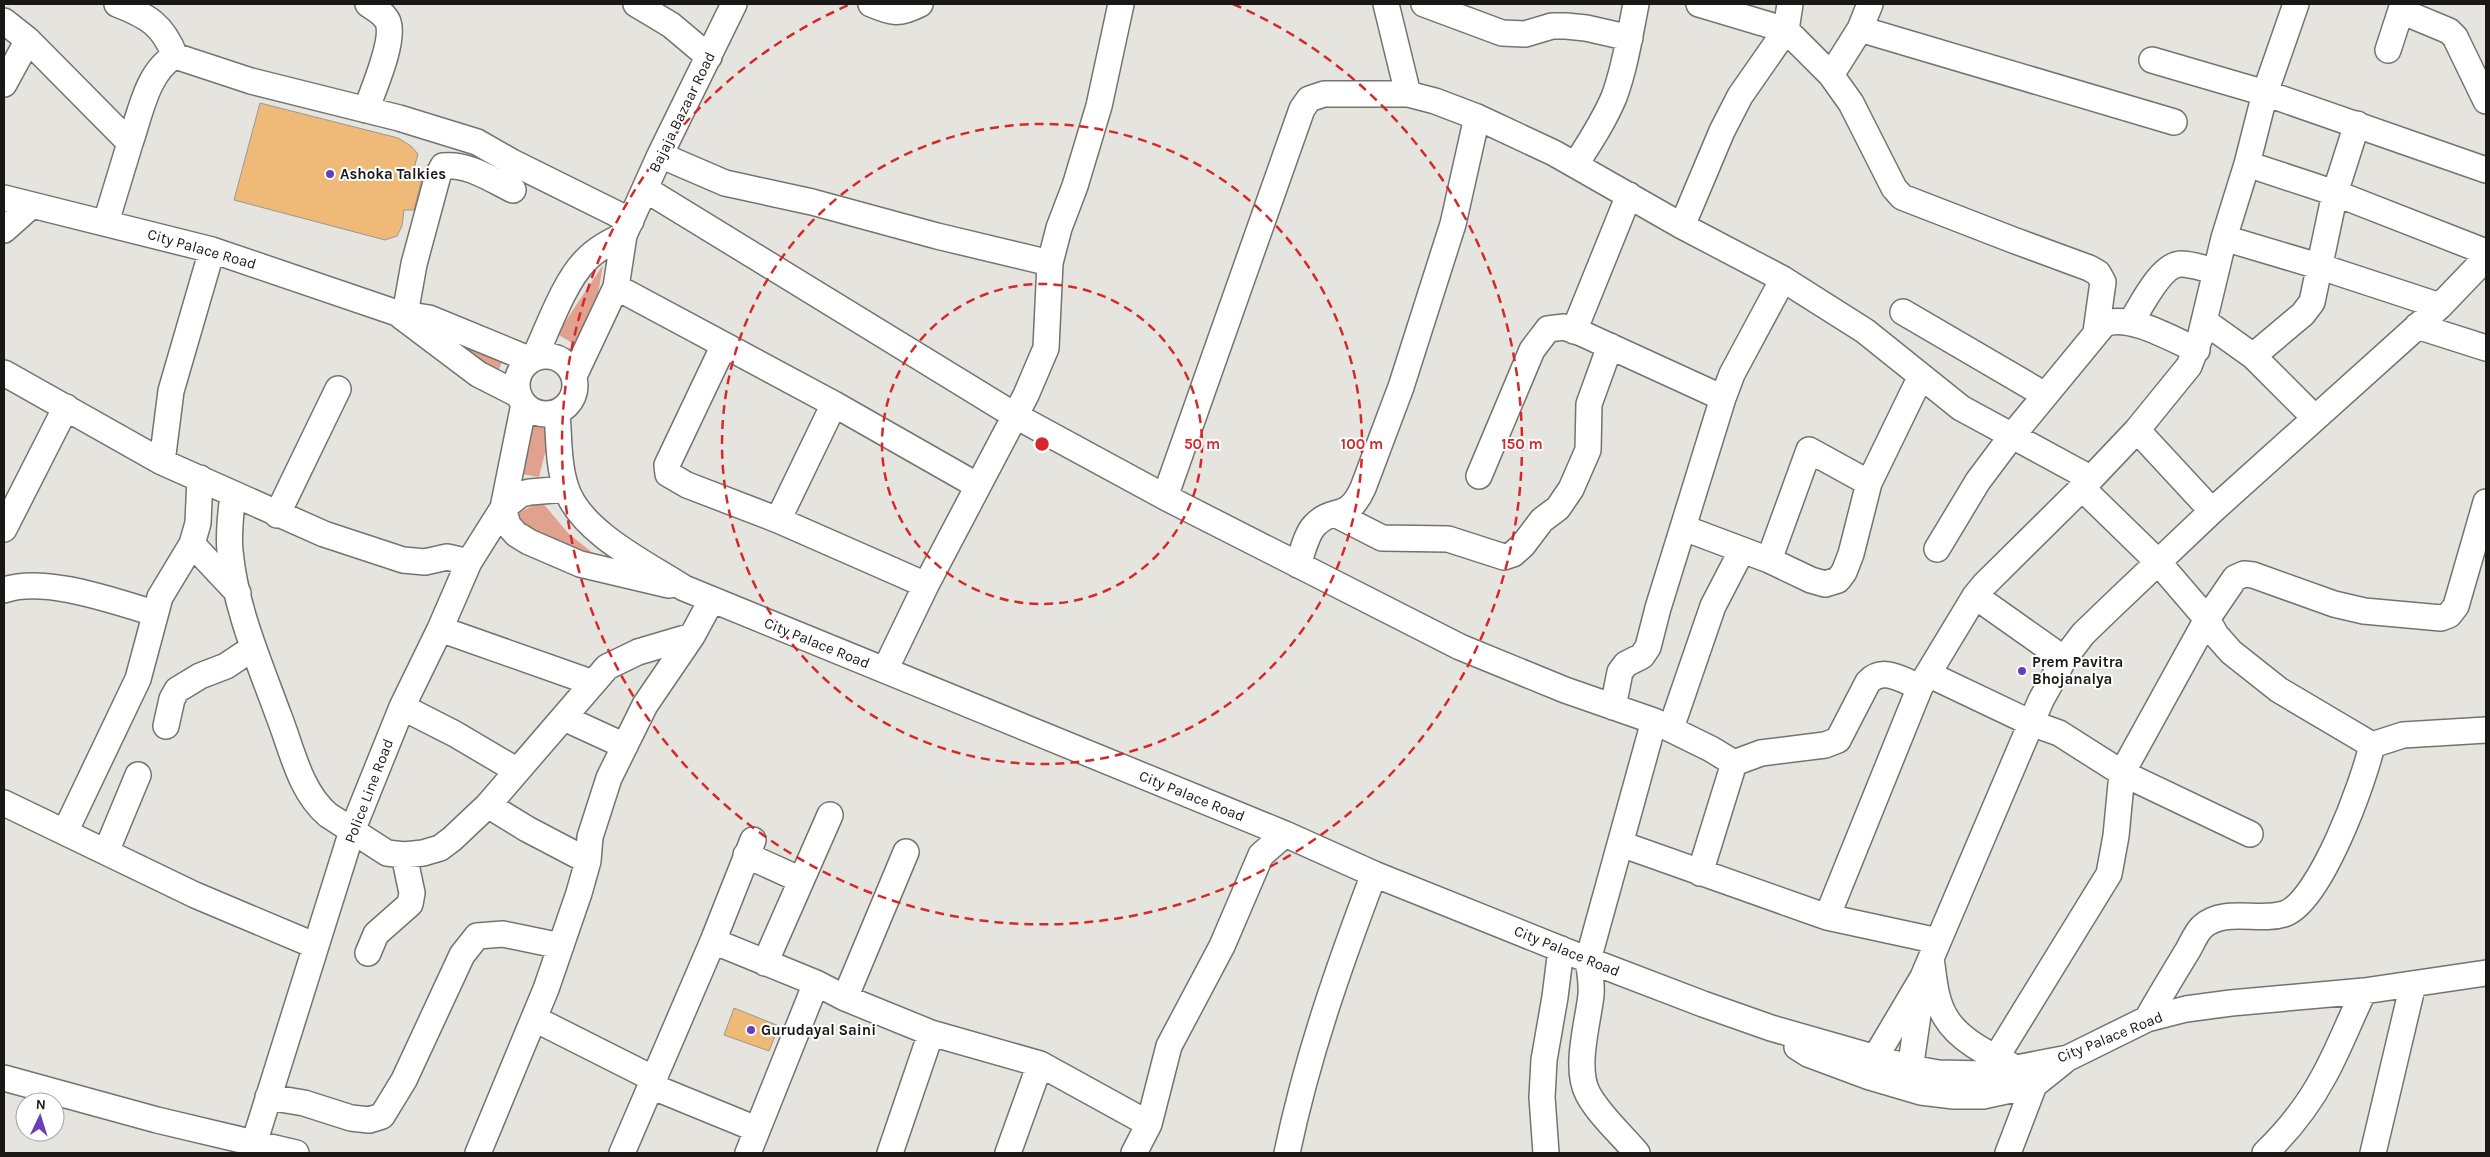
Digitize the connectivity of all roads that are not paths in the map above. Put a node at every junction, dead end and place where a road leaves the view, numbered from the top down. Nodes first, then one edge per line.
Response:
1 (117, 4) edge
2 (368, 4) edge
3 (636, 4) edge
4 (734, 4) edge
5 (871, 4) edge
6 (920, 4) edge
7 (1121, 4) edge
8 (1386, 4) edge
9 (1424, 4) edge
10 (1636, 4) edge
11 (1699, 4) edge
12 (1790, 4) edge
13 (1870, 4) edge
14 (2296, 4) edge
15 (2402, 7) edge
16 (4, 21) edge
17 (1860, 29) junction
18 (1786, 30) junction
19 (1630, 38) junction
20 (28, 40) junction
21 (2388, 50) dead end
22 (175, 56) junction
23 (710, 57) junction
24 (2152, 60) dead end
25 (1831, 75) junction
26 (4, 84) edge
27 (2265, 93) junction
28 (1408, 94) junction
29 (2486, 101) edge
30 (366, 110) junction
31 (1477, 117) junction
32 (2174, 122) dead end
33 (2357, 124) junction
34 (130, 143) junction
35 (660, 156) junction
36 (1576, 164) junction
37 (2247, 164) junction
38 (2486, 170) edge
39 (645, 189) junction
40 (513, 190) dead end
41 (2335, 193) junction
42 (1629, 195) junction
43 (4, 198) edge
44 (32, 205) junction
45 (106, 222) junction
46 (1682, 226) junction
47 (628, 228) junction
48 (4, 230) edge
49 (2224, 238) junction
50 (212, 250) junction
51 (2486, 252) edge
52 (2486, 258) edge
53 (1050, 263) junction
54 (2318, 266) junction
55 (2216, 271) junction
56 (1782, 279) junction
57 (616, 287) junction
58 (2440, 306) junction
59 (1903, 312) dead end
60 (401, 313) junction
61 (2204, 321) junction
62 (2131, 322) junction
63 (2417, 326) junction
64 (1574, 331) junction
65 (2096, 332) junction
66 (724, 345) junction
67 (1610, 346) junction
68 (2486, 348) edge
69 (2197, 350) junction
70 (2252, 356) junction
71 (533, 359) junction
72 (4, 373) edge
73 (574, 376) junction
74 (1921, 376) junction
75 (338, 389) dead end
76 (2045, 394) junction
77 (1723, 398) junction
78 (522, 400) junction
79 (834, 404) junction
80 (66, 407) junction
81 (557, 412) junction
82 (1014, 415) junction
83 (2315, 418) junction
84 (2137, 430) junction
85 (2011, 436) junction
86 (162, 462) junction
87 (1479, 476) dead end
88 (200, 478) junction
89 (1869, 483) junction
90 (2086, 483) junction
91 (978, 486) junction
92 (566, 489) junction
93 (233, 494) junction
94 (1165, 497) junction
95 (2486, 502) edge
96 (503, 508) junction
97 (2212, 511) junction
98 (1335, 514) junction
99 (277, 515) junction
100 (778, 520) junction
101 (1684, 528) junction
102 (4, 529) edge
103 (192, 544) junction
104 (1937, 549) dead end
105 (1742, 550) junction
106 (1769, 560) junction
107 (469, 562) junction
108 (2158, 562) junction
109 (1298, 565) junction
110 (926, 585) junction
111 (684, 588) junction
112 (4, 590) edge
113 (239, 594) junction
114 (1975, 596) junction
115 (711, 601) junction
116 (154, 613) junction
117 (2207, 619) junction
118 (440, 629) junction
119 (692, 636) junction
120 (253, 648) junction
121 (2064, 659) junction
122 (885, 670) junction
123 (1924, 681) junction
124 (593, 683) junction
125 (402, 707) junction
126 (1613, 707) junction
127 (564, 718) junction
128 (2031, 723) junction
129 (1663, 725) junction
130 (166, 726) dead end
131 (2486, 730) edge
132 (2372, 745) junction
133 (624, 746) junction
134 (1734, 763) junction
135 (516, 770) junction
136 (2122, 773) junction
137 (138, 775) dead end
138 (4, 803) edge
139 (488, 805) junction
140 (830, 814) dead end
141 (352, 831) junction
142 (65, 832) junction
143 (1285, 834) junction
144 (2250, 834) dead end
145 (1621, 844) junction
146 (106, 852) junction
147 (906, 852) dead end
148 (404, 855) junction
149 (588, 860) junction
150 (1700, 873) junction
151 (1374, 874) junction
152 (801, 880) junction
153 (1827, 917) junction
154 (712, 941) junction
155 (316, 946) junction
156 (560, 946) junction
157 (1560, 949) junction
158 (368, 953) dead end
159 (1931, 959) junction
160 (1588, 960) junction
161 (765, 963) junction
162 (2486, 973) edge
163 (816, 983) junction
164 (2413, 984) junction
165 (2364, 992) junction
166 (845, 998) junction
167 (535, 1018) junction
168 (2147, 1019) junction
169 (931, 1034) junction
170 (1040, 1064) junction
171 (1872, 1068) junction
172 (2013, 1070) junction
173 (4, 1078) edge
174 (1909, 1078) junction
175 (653, 1083) junction
176 (268, 1096) junction
177 (1149, 1124) junction
178 (756, 1128) junction
179 (252, 1148) edge
180 (296, 1153) edge
181 (478, 1153) edge
182 (622, 1153) edge
183 (748, 1153) edge
184 (890, 1153) edge
185 (1008, 1153) edge
186 (1134, 1153) edge
187 (1287, 1153) edge
188 (1546, 1153) edge
189 (1637, 1153) edge
190 (2008, 1153) edge
191 (2265, 1153) edge
192 (2373, 1153) edge

1 - 22 street
2 - 30 street
3 - 23 street
4 - 23 street, Bajaja Bazaar Road
5 - 6 street
7 - 53 street
8 - 28 street
9 - 19 street
10 - 19 street
11 - 18 street
12 - 18 street
13 - 17 street
14 - 27 street
15 - 21 street
15 - 29 street
16 - 20 street
17 - 25 street
17 - 32 street
18 - 25 street
18 - 46 street
19 - 36 street
20 - 26 street
20 - 34 street
22 - 30 street
22 - 34 street
23 - 35 street, Bajaja Bazaar Road
24 - 27 street
25 - 65 street
27 - 33 street
27 - 37 street
28 - 31 street
28 - 94 street
30 - 47 street
31 - 36 street
31 - 98 street
33 - 38 street
33 - 41 street
34 - 45 street
35 - 39 street, Bajaja Bazaar Road
35 - 53 street
36 - 42 street
37 - 41 street
37 - 49 street
39 - 47 street, Bajaja Bazaar Road
39 - 82 street
40 - 60 street
41 - 51 street
41 - 54 street
42 - 46 street
42 - 64 street
43 - 44 street, City Palace Road
44 - 45 street, City Palace Road
44 - 48 street
45 - 50 street, City Palace Road
46 - 56 street
47 - 57 street
47 - 71 street
49 - 54 street
49 - 55 street
50 - 60 street, City Palace Road
50 - 86 street
52 - 58 street
53 - 82 street
54 - 58 street
54 - 70 street
55 - 61 street
55 - 62 street
56 - 74 street
56 - 77 street
57 - 66 street
57 - 73 street
58 - 63 street
59 - 76 street
60 - 71 street
60 - 78 street
61 - 69 street
61 - 70 street
62 - 65 street
62 - 69 street
63 - 68 street
63 - 83 street
64 - 67 street
64 - 87 street
65 - 76 street
66 - 79 street
66 - 100 street
67 - 77 street
67 - 98 street
69 - 84 street
70 - 83 street
71 - 73 street
71 - 78 street
72 - 80 street
73 - 81 street
74 - 85 street
74 - 89 street
75 - 99 street
76 - 85 street
77 - 101 street
78 - 81 street
78 - 96 street
79 - 91 street
79 - 100 street
80 - 86 street
80 - 102 street
81 - 92 street, City Palace Road
82 - 91 street
82 - 94 street
83 - 97 street
84 - 90 street
84 - 97 street
85 - 90 street
85 - 104 street
86 - 88 street
88 - 93 street
88 - 103 street
89 - 106 street
89 - 106 street
90 - 108 street
90 - 114 street
91 - 110 street
92 - 96 street, Police Line Road
92 - 111 street, City Palace Road
93 - 99 street
93 - 113 street
94 - 109 street
95 - 117 street
96 - 107 street, Police Line Road
96 - 111 street, City Palace Road
97 - 108 street
98 - 109 street
99 - 107 street
100 - 110 street
101 - 105 street
101 - 126 street
103 - 113 street
103 - 116 street
105 - 106 street
105 - 129 street
107 - 118 street, Police Line Road
108 - 117 street
108 - 121 street
109 - 126 street
110 - 122 street
111 - 115 street, City Palace Road
112 - 116 street
113 - 120 street
114 - 121 street
114 - 123 street
115 - 119 street
115 - 122 street, City Palace Road
116 - 142 street
117 - 132 street
117 - 136 street
118 - 124 street
118 - 125 street, Police Line Road
119 - 124 street
119 - 133 street
120 - 130 street
120 - 141 street
121 - 128 street
122 - 143 street, City Palace Road
123 - 128 street
123 - 134 street
123 - 153 street
124 - 127 street
125 - 135 street
125 - 141 street, Police Line Road
126 - 129 street
127 - 133 street
127 - 135 street
128 - 136 street
128 - 159 street
129 - 134 street
129 - 145 street
131 - 132 street
132 - 168 street
133 - 149 street
134 - 150 street
135 - 139 street
136 - 144 street
136 - 172 street
137 - 146 street
138 - 142 street
139 - 148 street
139 - 149 street
140 - 152 street
141 - 148 street
141 - 155 street, Police Line Road
142 - 146 street
143 - 151 street, City Palace Road
143 - 177 street
145 - 150 street
145 - 160 street
146 - 155 street
147 - 166 street
148 - 158 street
149 - 156 street
150 - 153 street
151 - 157 street, City Palace Road
151 - 187 street
152 - 154 street
152 - 161 street
153 - 159 street
154 - 161 street
154 - 175 street
155 - 176 street, Police Line Road
156 - 167 street
156 - 176 street
157 - 160 street, City Palace Road
157 - 188 street
159 - 171 street
159 - 172 street
159 - 174 street
160 - 171 street, City Palace Road
160 - 189 street
161 - 163 street
162 - 164 street, City Palace Road
163 - 166 street
163 - 178 street
164 - 165 street, City Palace Road
164 - 192 street
165 - 168 street, City Palace Road
165 - 191 street
166 - 169 street
167 - 175 street
167 - 181 street
168 - 172 street, City Palace Road
169 - 170 street
169 - 184 street
170 - 177 street
170 - 185 street
171 - 174 street, City Palace Road
172 - 174 street, City Palace Road
172 - 174 street
172 - 190 street
173 - 179 street
175 - 178 street
175 - 182 street
176 - 179 street, Police Line Road
177 - 186 street
178 - 183 street
179 - 180 street

